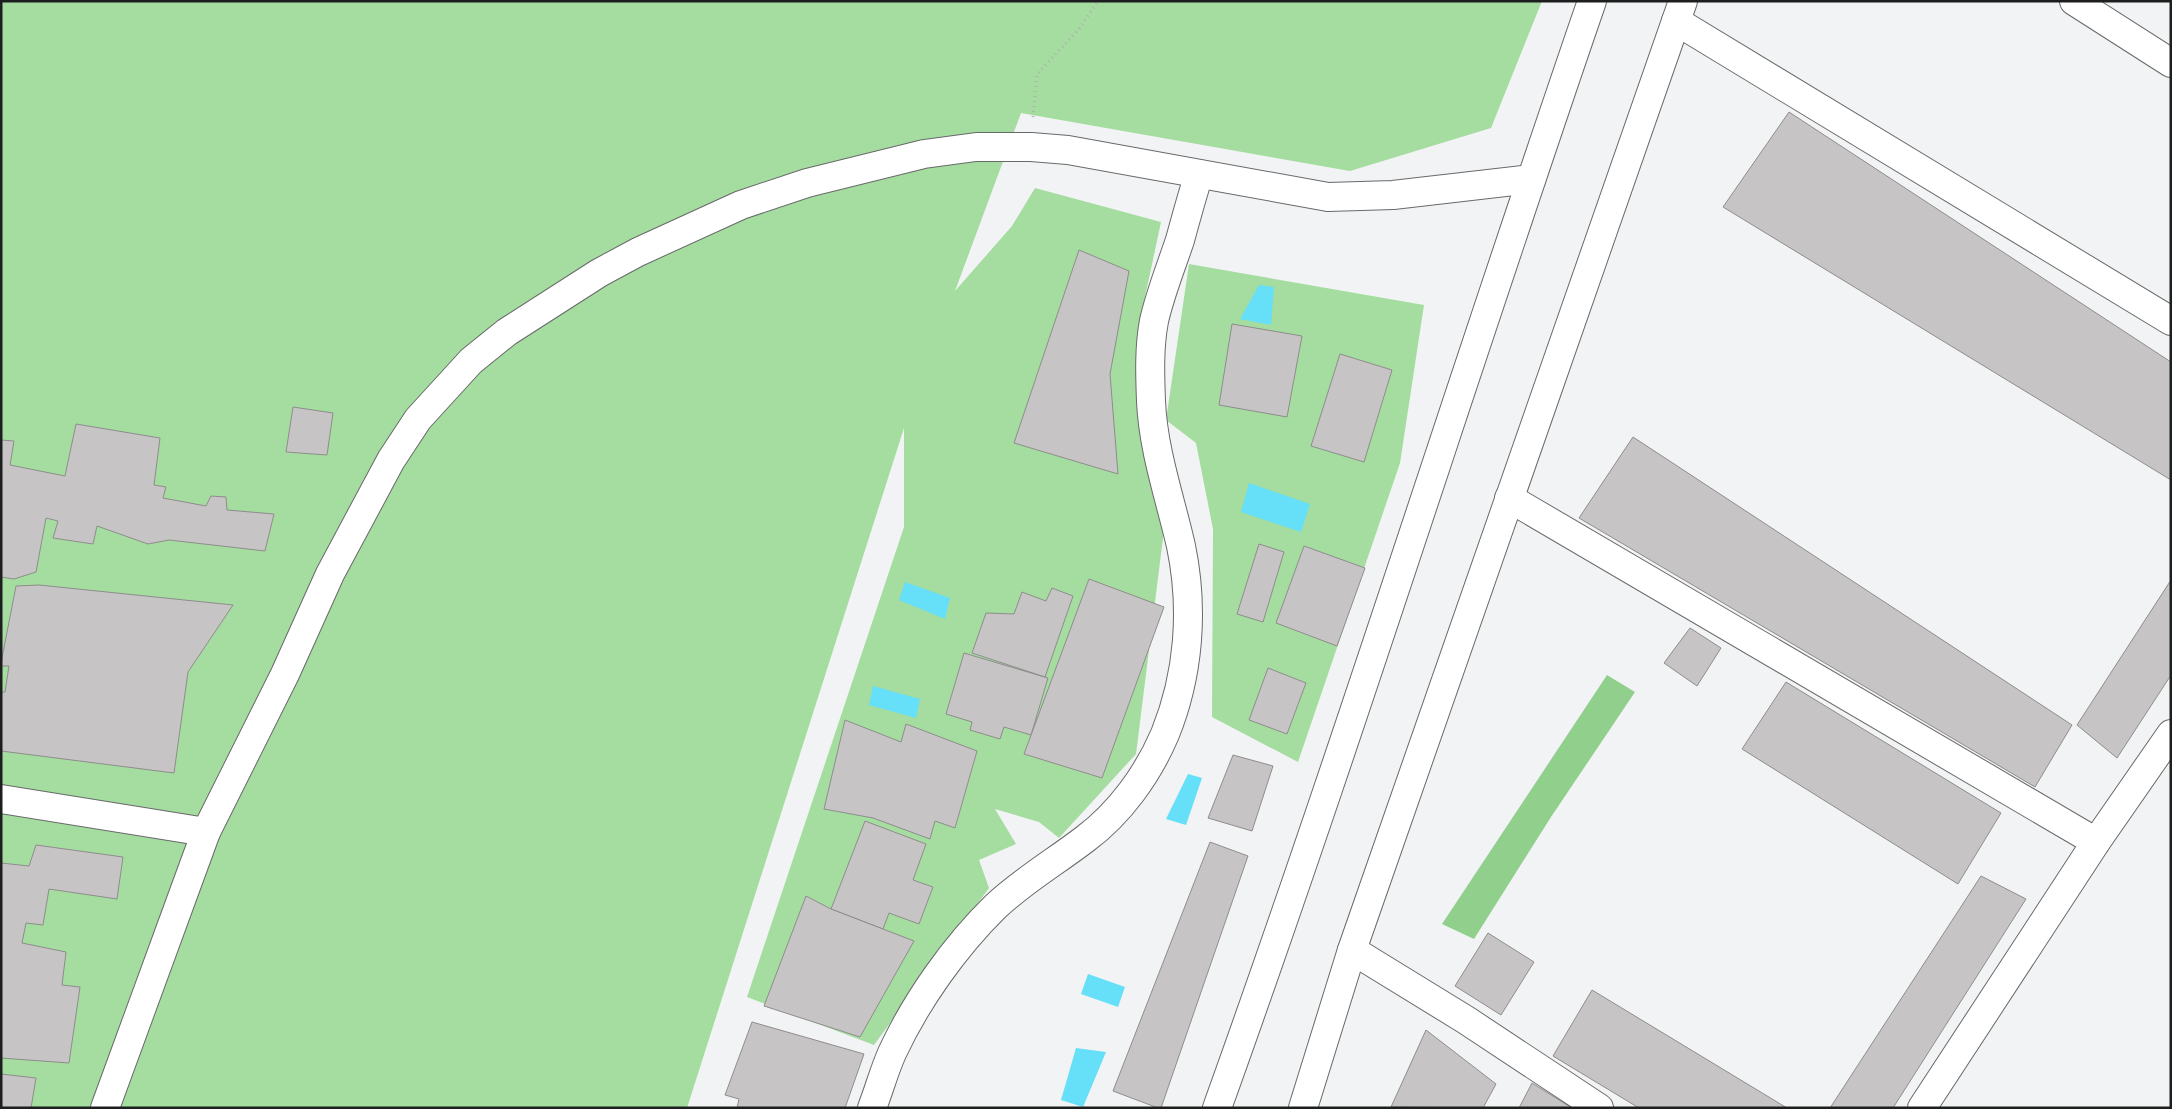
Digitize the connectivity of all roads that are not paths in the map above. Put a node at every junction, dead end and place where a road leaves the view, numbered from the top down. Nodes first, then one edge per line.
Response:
1 (1592, 1) edge
2 (2074, 1) edge
3 (1680, 11) edge
4 (2171, 63) edge
5 (1199, 174) junction
6 (1531, 179) junction
7 (2171, 321) edge
8 (1509, 498) junction
9 (2171, 734) edge
10 (1, 799) edge
11 (206, 832) junction
12 (2096, 842) junction
13 (1352, 950) junction
14 (105, 1108) edge
15 (872, 1108) edge
16 (1217, 1108) edge
17 (1303, 1108) edge
18 (1599, 1108) edge
19 (1922, 1108) edge

1 - 6 street
2 - 4 street
3 - 7 street
3 - 8 street
5 - 6 street
5 - 11 street
5 - 15 street
6 - 16 street
8 - 12 street
8 - 13 street
9 - 12 street
10 - 11 street
11 - 14 street
12 - 19 street
13 - 17 street
13 - 18 street

